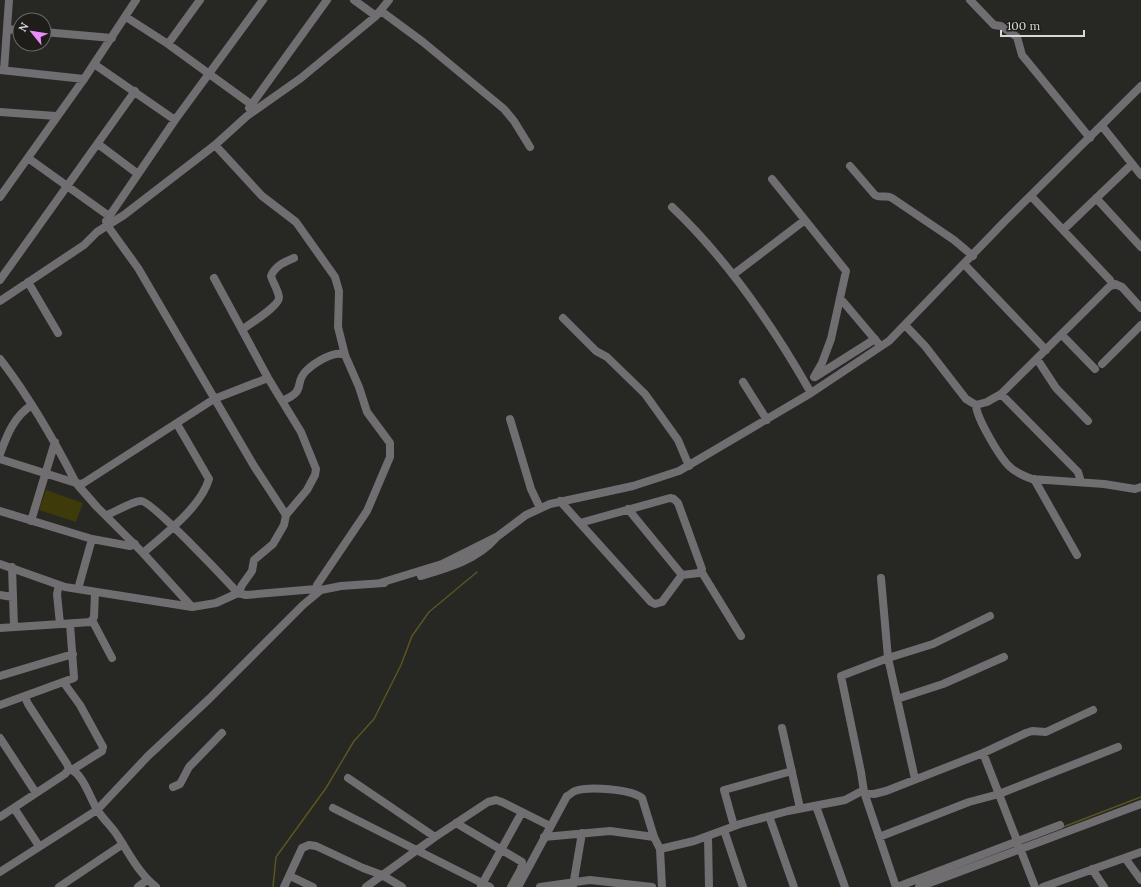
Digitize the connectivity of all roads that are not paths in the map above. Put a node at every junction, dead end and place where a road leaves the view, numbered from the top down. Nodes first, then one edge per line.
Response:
1 (9, 0) edge
2 (136, 0) edge
3 (200, 0) edge
4 (263, 0) edge
5 (327, 0) edge
6 (354, 0) edge
7 (389, 0) edge
8 (970, 0) edge
9 (379, 14) junction
10 (126, 17) junction
11 (7, 29) junction
12 (12, 29) edge
13 (52, 33) edge
14 (112, 38) junction
15 (168, 44) junction
16 (94, 64) junction
17 (2, 70) edge
18 (210, 74) junction
19 (84, 79) junction
20 (1141, 86) edge
21 (135, 91) junction
22 (252, 105) junction
23 (0, 112) edge
24 (56, 116) junction
25 (247, 116) junction
26 (175, 120) junction
27 (1102, 126) junction
28 (1090, 138) junction
29 (98, 144) junction
30 (215, 145) junction
31 (530, 147) dead end
32 (28, 158) junction
33 (1132, 164) junction
34 (850, 166) dead end
35 (138, 174) junction
36 (1141, 175) edge
37 (772, 179) dead end
38 (68, 188) junction
39 (1031, 196) junction
40 (0, 197) edge
41 (1096, 198) junction
42 (672, 207) dead end
43 (109, 216) junction
44 (805, 220) junction
45 (107, 225) junction
46 (1063, 230) junction
47 (1141, 247) edge
48 (973, 256) junction
49 (294, 258) dead end
50 (964, 264) junction
51 (734, 274) junction
52 (214, 278) dead end
53 (0, 280) edge
54 (1110, 280) dead end
55 (28, 282) junction
56 (840, 298) junction
57 (0, 300) edge
58 (1141, 308) edge
59 (563, 318) dead end
60 (1141, 325) edge
61 (905, 326) junction
62 (242, 330) junction
63 (58, 332) dead end
64 (1062, 335) junction
65 (876, 339) junction
66 (882, 346) junction
67 (1046, 350) junction
68 (345, 355) junction
69 (0, 359) edge
70 (1037, 359) junction
71 (814, 377) junction
72 (268, 378) junction
73 (743, 382) dead end
74 (805, 383) junction
75 (811, 393) junction
76 (1001, 394) junction
77 (214, 399) junction
78 (282, 401) junction
79 (32, 405) junction
80 (976, 405) junction
81 (510, 419) dead end
82 (767, 420) junction
83 (1088, 420) dead end
84 (177, 424) junction
85 (55, 442) junction
86 (0, 454) edge
87 (0, 460) edge
88 (689, 466) junction
89 (46, 475) junction
90 (1034, 479) junction
91 (1081, 482) junction
92 (76, 483) junction
93 (1141, 487) edge
94 (560, 502) junction
95 (540, 508) junction
96 (0, 510) edge
97 (628, 510) junction
98 (107, 515) junction
99 (286, 515) junction
100 (31, 521) junction
101 (580, 523) junction
102 (173, 527) junction
103 (92, 539) junction
104 (134, 544) junction
105 (144, 553) junction
106 (1077, 555) dead end
107 (0, 564) edge
108 (12, 567) junction
109 (701, 571) junction
110 (682, 575) junction
111 (881, 578) dead end
112 (59, 585) junction
113 (78, 589) junction
114 (319, 590) junction
115 (95, 592) junction
116 (238, 594) junction
117 (0, 595) edge
118 (12, 597) junction
119 (192, 607) junction
120 (990, 616) dead end
121 (92, 620) junction
122 (60, 624) junction
123 (70, 624) junction
124 (14, 627) junction
125 (0, 628) edge
126 (741, 636) dead end
127 (73, 654) junction
128 (1004, 657) dead end
129 (112, 658) dead end
130 (888, 658) junction
131 (0, 676) edge
132 (64, 683) junction
133 (25, 697) junction
134 (897, 699) junction
135 (0, 706) edge
136 (1093, 710) dead end
137 (782, 728) dead end
138 (222, 733) dead end
139 (0, 738) edge
140 (1118, 747) dead end
141 (983, 753) junction
142 (70, 770) junction
143 (792, 771) junction
144 (348, 778) dead end
145 (915, 779) junction
146 (173, 786) dead end
147 (864, 792) junction
148 (36, 793) junction
149 (999, 794) junction
150 (1141, 804) edge
151 (816, 806) junction
152 (14, 808) junction
153 (333, 808) dead end
154 (800, 808) junction
155 (97, 810) junction
156 (522, 812) junction
157 (769, 816) junction
158 (0, 817) edge
159 (456, 823) junction
160 (1060, 825) dead end
161 (550, 826) junction
162 (734, 826) junction
163 (724, 830) junction
164 (582, 833) junction
165 (708, 836) junction
166 (435, 837) junction
167 (544, 837) junction
168 (654, 837) junction
169 (879, 837) junction
170 (123, 844) junction
171 (1019, 845) junction
172 (39, 846) junction
173 (500, 848) junction
174 (660, 849) junction
175 (418, 851) junction
176 (1141, 852) edge
177 (1125, 858) junction
178 (1092, 869) junction
179 (0, 872) edge
180 (382, 875) junction
181 (290, 876) junction
182 (147, 880) junction
183 (1141, 880) edge
184 (574, 884) edge
185 (484, 886) edge
186 (59, 887) edge
187 (138, 887) edge
188 (156, 887) edge
189 (284, 887) edge
190 (313, 887) edge
191 (366, 887) edge
192 (402, 887) edge
193 (511, 887) edge
194 (518, 887) edge
195 (540, 887) edge
196 (652, 887) edge
197 (662, 887) edge
198 (709, 887) edge
199 (743, 887) edge
200 (794, 887) edge
201 (845, 887) edge
202 (897, 887) edge
203 (919, 887) edge
204 (1035, 887) edge
205 (1043, 887) edge
206 (1104, 887) edge

1 - 11 street
2 - 10 street
3 - 15 street
4 - 18 street
5 - 22 street
6 - 9 street
7 - 9 street
8 - 28 street
9 - 25 street
9 - 31 street
10 - 14 street
10 - 15 street
11 - 12 street
11 - 17 street
13 - 14 street
14 - 16 street
15 - 18 street
16 - 19 street
16 - 21 street
17 - 19 street
18 - 22 street
18 - 26 street
19 - 24 street
20 - 27 street
21 - 26 street
21 - 29 street
22 - 25 street
23 - 24 street
24 - 32 street
25 - 30 street
26 - 35 street
27 - 28 street
27 - 33 street
28 - 39 street
29 - 35 street
29 - 38 street
30 - 45 street
30 - 68 street
32 - 38 street
32 - 40 street
33 - 36 street
33 - 41 street
34 - 48 street
35 - 43 street
37 - 44 street
38 - 43 street
38 - 53 street
39 - 46 street
39 - 48 street
41 - 46 street
41 - 47 street
42 - 51 street
43 - 45 street
44 - 51 street
44 - 56 street
45 - 55 street
45 - 77 street
46 - 54 street
48 - 50 street
49 - 62 street
50 - 61 street
50 - 67 street
51 - 74 street
52 - 62 street
55 - 57 street
55 - 63 street
56 - 65 street
56 - 71 street
58 - 64 street
59 - 88 street
60 - 64 street
61 - 66 street
61 - 80 street
62 - 72 street
64 - 67 street
65 - 66 street
65 - 71 street
66 - 75 street
67 - 70 street
68 - 78 street
68 - 114 street
69 - 79 street
70 - 76 street
70 - 83 street
71 - 74 street
72 - 77 street
72 - 78 street
73 - 82 street
74 - 75 street
75 - 82 street
76 - 80 street
76 - 91 street
77 - 84 street
77 - 99 street
78 - 99 street
79 - 85 street
79 - 86 street
80 - 90 street
81 - 95 street
82 - 88 street
84 - 92 street
84 - 102 street
85 - 89 street
85 - 92 street
87 - 89 street
88 - 94 street
89 - 92 street
89 - 100 street
90 - 91 street
90 - 106 street
91 - 93 street
92 - 98 street
94 - 95 street
94 - 101 street
95 - 114 street
96 - 100 street
97 - 101 street
97 - 109 street
97 - 110 street
98 - 102 street
98 - 104 street
99 - 116 street
100 - 103 street
101 - 110 street
102 - 105 street
102 - 116 street
103 - 104 street
103 - 113 street
104 - 105 street
105 - 119 street
107 - 108 street
108 - 112 street
108 - 118 street
109 - 110 street
109 - 126 street
111 - 130 street
112 - 113 street
112 - 122 street
113 - 115 street
114 - 116 street
114 - 155 street
115 - 119 street
115 - 121 street
116 - 119 street
117 - 118 street
118 - 124 street
120 - 130 street
121 - 123 street
121 - 129 street
122 - 123 street
122 - 124 street
123 - 127 street
124 - 125 street
127 - 131 street
127 - 132 street
128 - 134 street
130 - 134 street
130 - 147 street
132 - 133 street
132 - 142 street
133 - 135 street
133 - 142 street
134 - 145 street
136 - 141 street
137 - 143 street
138 - 146 street
139 - 148 street
140 - 149 street
141 - 145 street
141 - 149 street
142 - 148 street
142 - 155 street
143 - 154 street
143 - 162 street
144 - 166 street
145 - 147 street
147 - 151 street
147 - 169 street
148 - 152 street
149 - 169 street
149 - 171 street
150 - 171 street
151 - 154 street
151 - 201 street
152 - 158 street
152 - 172 street
153 - 175 street
154 - 157 street
155 - 170 street
155 - 172 street
156 - 159 street
156 - 161 street
156 - 173 street
157 - 162 street
157 - 200 street
159 - 166 street
159 - 173 street
160 - 171 street
161 - 167 street
161 - 168 street
162 - 163 street
163 - 165 street
163 - 199 street
164 - 167 street
164 - 168 street
164 - 184 street
165 - 174 street
165 - 198 street
166 - 175 street
167 - 194 street
168 - 174 street
169 - 202 street
170 - 182 street
170 - 186 street
171 - 202 street
171 - 203 street
171 - 204 street
172 - 179 street
173 - 185 street
173 - 193 street
174 - 197 street
175 - 180 street
175 - 185 street
176 - 177 street
177 - 178 street
177 - 183 street
178 - 205 street
178 - 206 street
180 - 181 street
180 - 191 street
180 - 192 street
181 - 189 street
181 - 190 street
182 - 187 street
182 - 188 street
184 - 195 street
184 - 196 street

